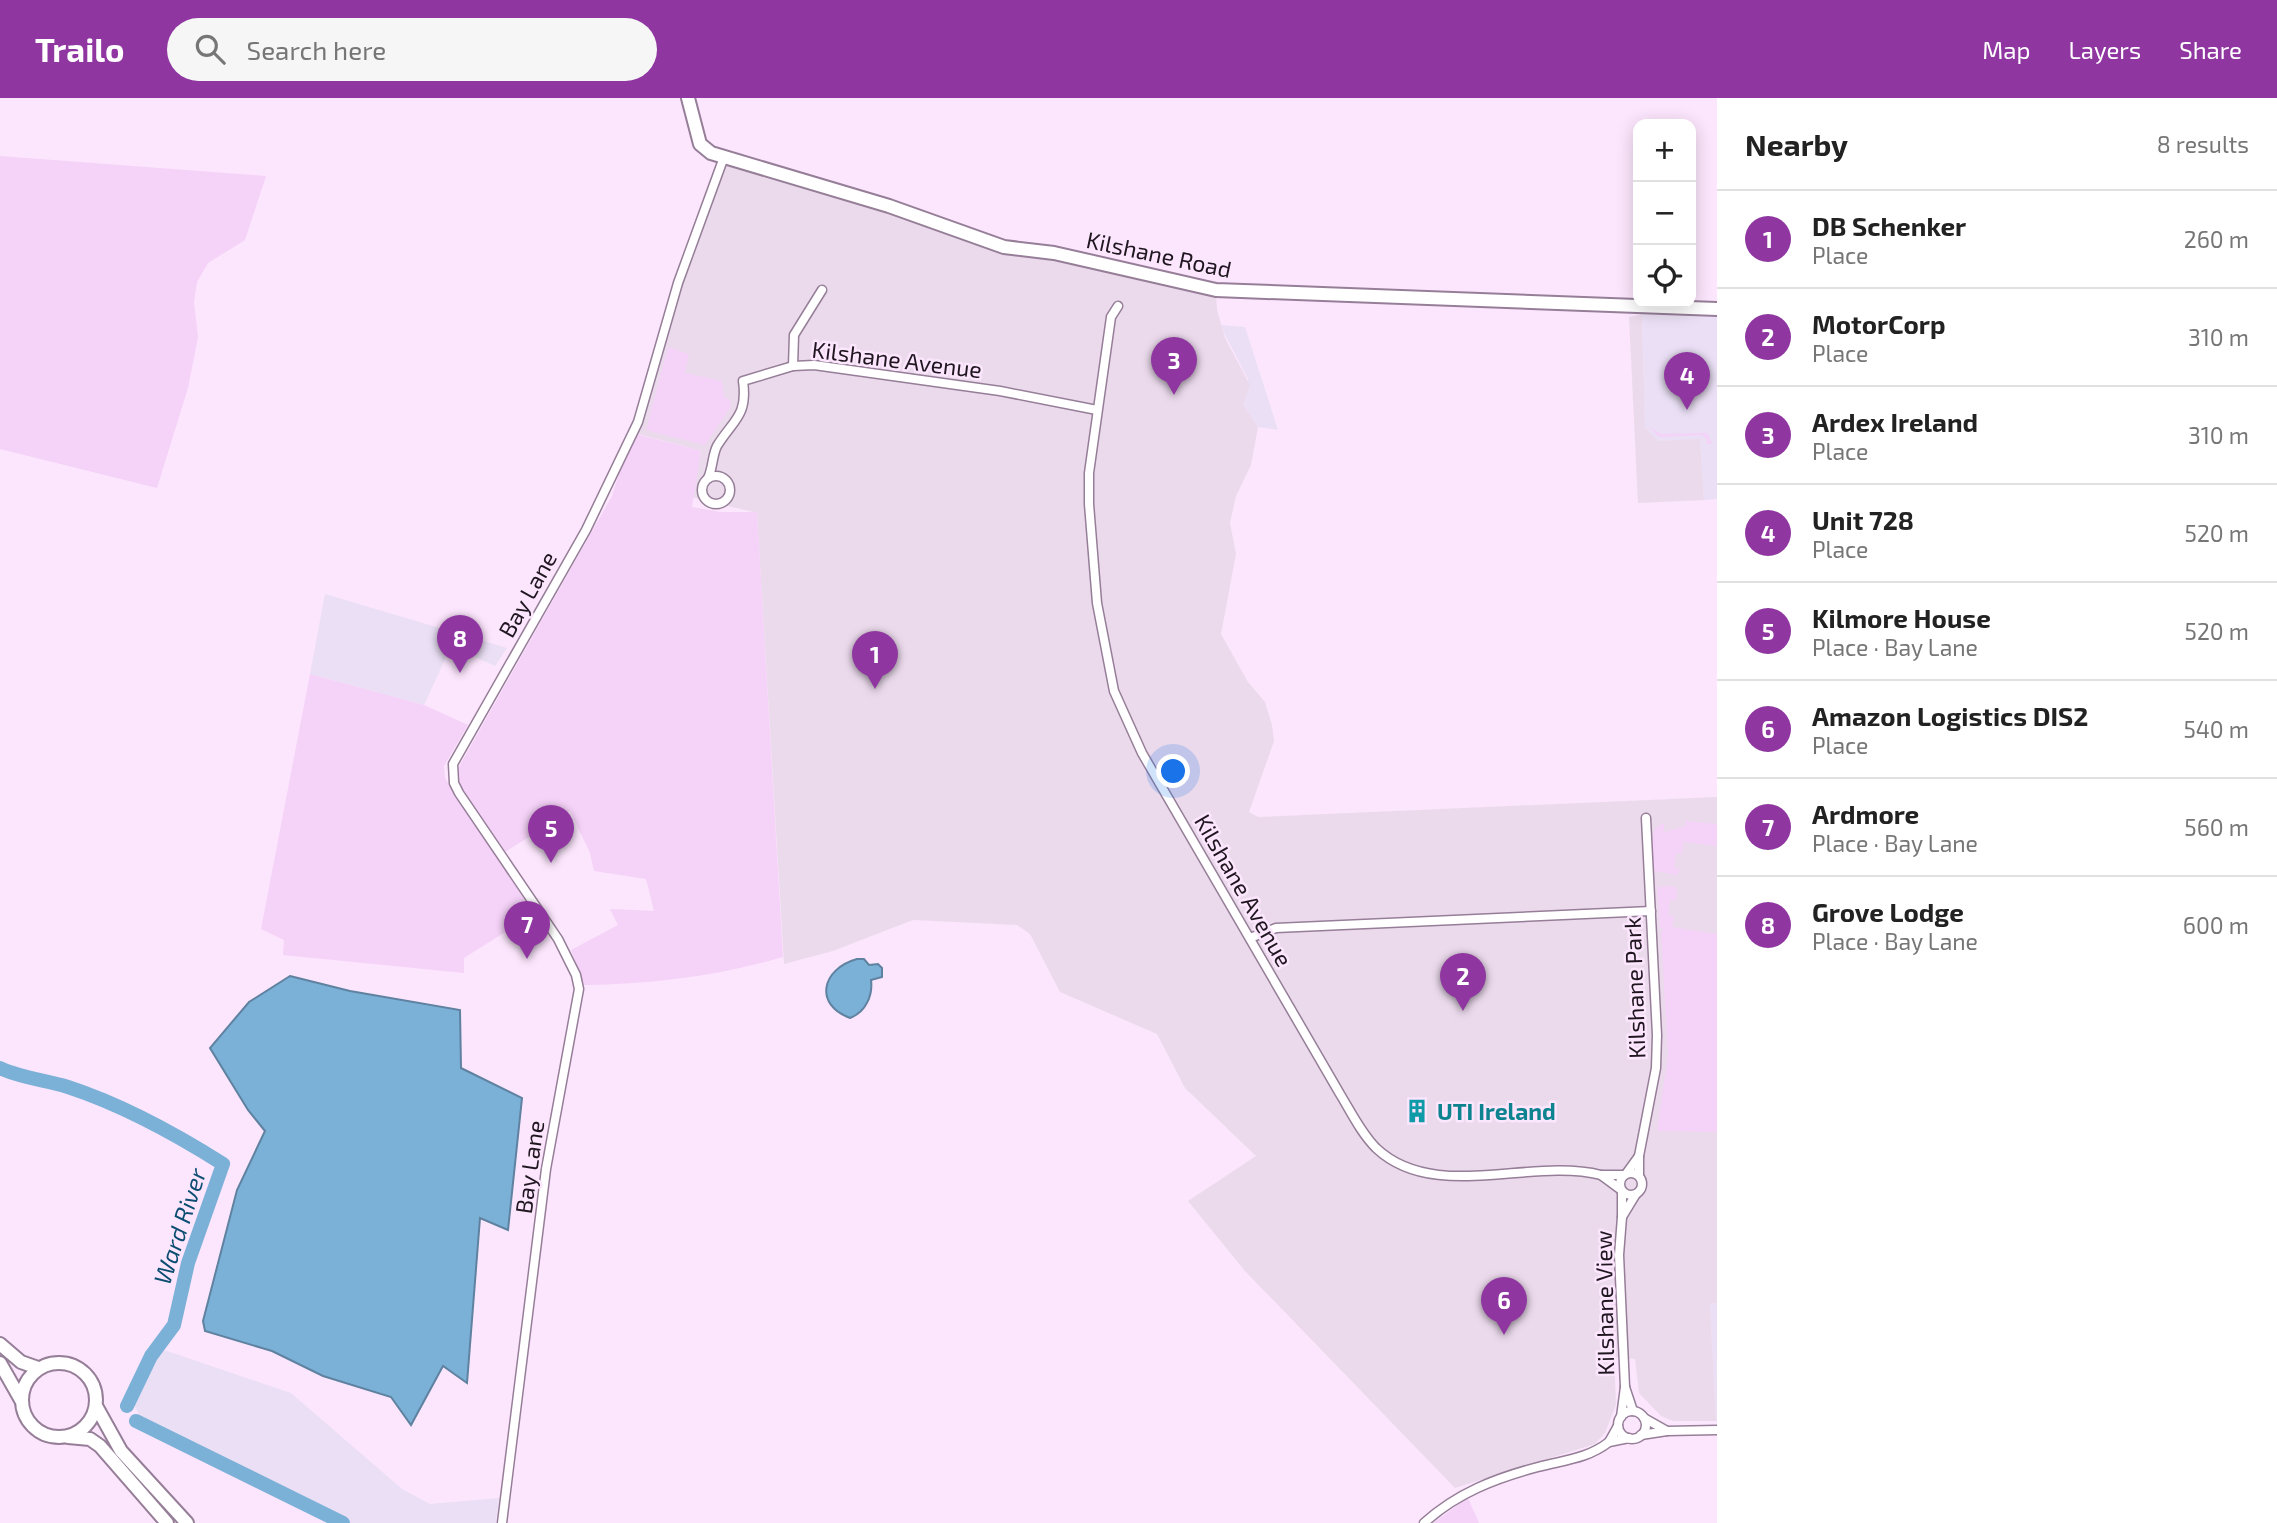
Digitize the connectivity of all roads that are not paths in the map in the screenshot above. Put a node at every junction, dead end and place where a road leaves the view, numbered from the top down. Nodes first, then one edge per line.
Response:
1 (688, 98) edge
2 (724, 157) junction
3 (822, 289) dead end
4 (1118, 306) dead end
5 (1717, 309) edge
6 (793, 366) junction
7 (1097, 410) junction
8 (714, 465) junction
9 (721, 476) junction
10 (708, 478) junction
11 (1646, 818) dead end
12 (1651, 911) junction
13 (1250, 938) junction
14 (1639, 1156) junction
15 (1601, 1175) junction
16 (1624, 1175) junction
17 (1639, 1175) junction
18 (1621, 1190) junction
19 (1636, 1194) junction
20 (1622, 1217) junction
21 (0, 1344) edge
22 (0, 1363) edge
23 (38, 1368) junction
24 (1625, 1388) junction
25 (21, 1401) junction
26 (96, 1406) junction
27 (1633, 1411) junction
28 (1644, 1418) junction
29 (1619, 1421) junction
30 (1717, 1430) edge
31 (1667, 1431) junction
32 (1641, 1435) junction
33 (66, 1437) junction
34 (1629, 1438) junction
35 (1609, 1442) junction
36 (167, 1523) edge
37 (187, 1523) edge
38 (502, 1523) edge
39 (1424, 1523) edge

1 - 2 street, Kilshane Road
2 - 5 street, Kilshane Road
2 - 38 street, Bay Lane
3 - 6 street
4 - 7 street, Kilshane Avenue
6 - 7 street, Kilshane Avenue
6 - 8 street, Kilshane Avenue
7 - 13 street, Kilshane Avenue
8 - 9 street
8 - 10 street, Kilshane Avenue
9 - 10 street
9 - 10 street
11 - 12 street, Kilshane Park
12 - 13 street
12 - 14 street, Kilshane Park
13 - 15 street, Kilshane Avenue
14 - 16 street, Kilshane Park
14 - 17 street, Kilshane Park
15 - 16 street, Kilshane Avenue
15 - 18 street, Kilshane Avenue
16 - 17 street, Kilshane Avenue
16 - 18 street, Kilshane View
17 - 19 street, Kilshane Park
18 - 19 street
18 - 20 street, Kilshane View
19 - 20 street, Kilshane View
20 - 24 street, Kilshane View
21 - 23 street
22 - 25 street
23 - 25 street
23 - 26 street
24 - 27 street, Kilshane View
24 - 29 street, Kilshane View
25 - 33 street
26 - 33 street
26 - 37 street
27 - 28 street
27 - 29 street
28 - 31 street
28 - 32 street
29 - 34 street
29 - 35 street
30 - 31 street
31 - 32 street
32 - 34 street
33 - 36 street
34 - 35 street
35 - 39 street

